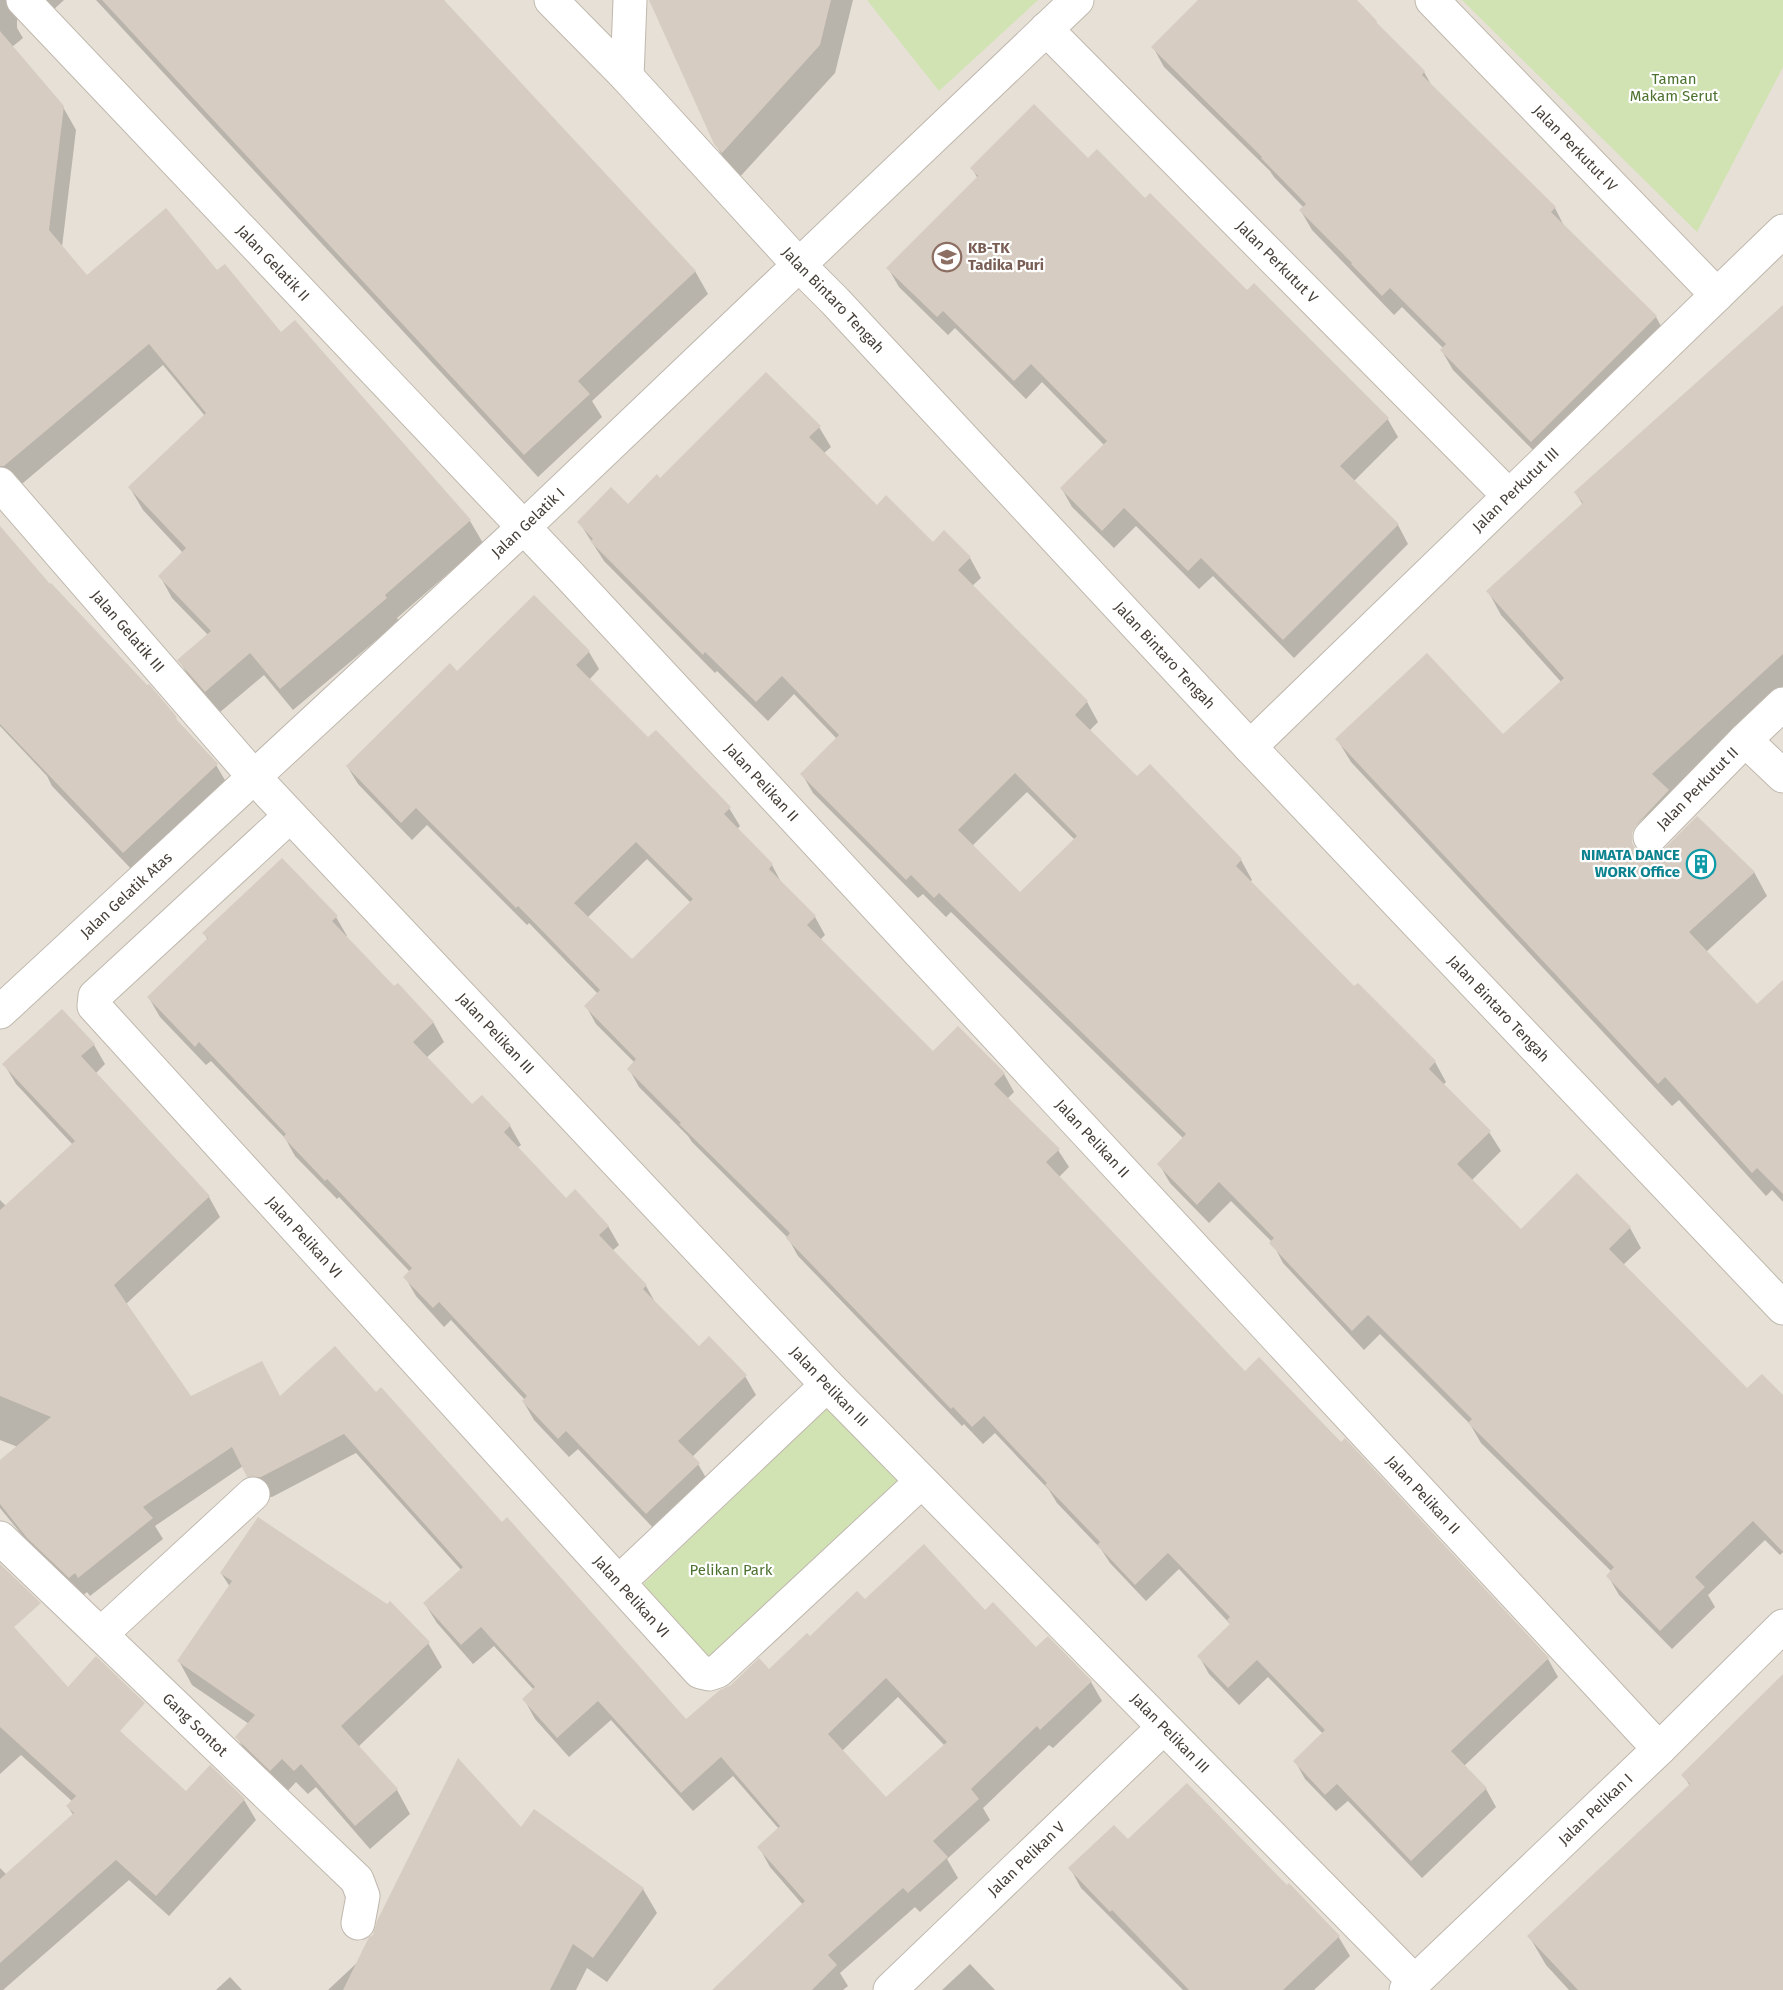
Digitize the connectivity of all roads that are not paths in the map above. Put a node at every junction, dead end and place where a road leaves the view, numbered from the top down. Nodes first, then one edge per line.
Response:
1 (23, 0) edge
2 (552, 0) edge
3 (630, 0) edge
4 (1077, 0) edge
5 (1432, 0) edge
6 (1046, 29) junction
7 (627, 77) junction
8 (1783, 231) edge
9 (799, 265) junction
10 (1717, 295) junction
11 (0, 484) edge
12 (1509, 496) junction
13 (524, 527) junction
14 (1783, 704) edge
15 (1745, 740) junction
16 (1250, 747) junction
17 (1783, 777) edge
18 (255, 778) junction
19 (290, 816) junction
20 (1650, 837) dead end
21 (0, 1012) edge
22 (1783, 1308) edge
23 (827, 1385) junction
24 (921, 1482) junction
25 (253, 1494) dead end
26 (0, 1538) edge
27 (619, 1582) junction
28 (1783, 1626) edge
29 (101, 1634) junction
30 (1163, 1728) junction
31 (1659, 1749) junction
32 (358, 1923) dead end
33 (1410, 1986) edge
34 (890, 1990) edge

1 - 13 street, Jalan Gelatik II
2 - 7 street, Jalan Bintaro Tengah
3 - 7 street
4 - 6 street, Jalan Gelatik I
5 - 10 street, Jalan Perkutut IV
6 - 9 street, Jalan Gelatik I
6 - 12 street, Jalan Perkutut V
7 - 9 street, Jalan Bintaro Tengah
8 - 10 street, Jalan Perkutut III
9 - 13 street, Jalan Gelatik I
9 - 16 street, Jalan Bintaro Tengah
10 - 12 street, Jalan Perkutut III
11 - 18 street, Jalan Gelatik III
12 - 16 street, Jalan Perkutut III
13 - 18 street, Jalan Gelatik I
13 - 31 street, Jalan Pelikan II
14 - 15 street, Jalan Perkutut II
15 - 17 street, Jalan Perkutut II
15 - 20 street, Jalan Perkutut II
16 - 22 street, Jalan Bintaro Tengah
18 - 19 street, Jalan Pelikan III
18 - 21 street, Jalan Gelatik Atas
19 - 23 street, Jalan Pelikan III
19 - 27 street, Jalan Pelikan VI
23 - 24 street, Jalan Pelikan III
23 - 27 street
24 - 27 street, Jalan Pelikan VI
24 - 30 street, Jalan Pelikan III
25 - 29 street
26 - 29 street, Gang Sontot
28 - 31 street, Jalan Pelikan I
29 - 32 street, Gang Sontot
30 - 33 street, Jalan Pelikan III
30 - 34 street, Jalan Pelikan V
31 - 33 street, Jalan Pelikan I

